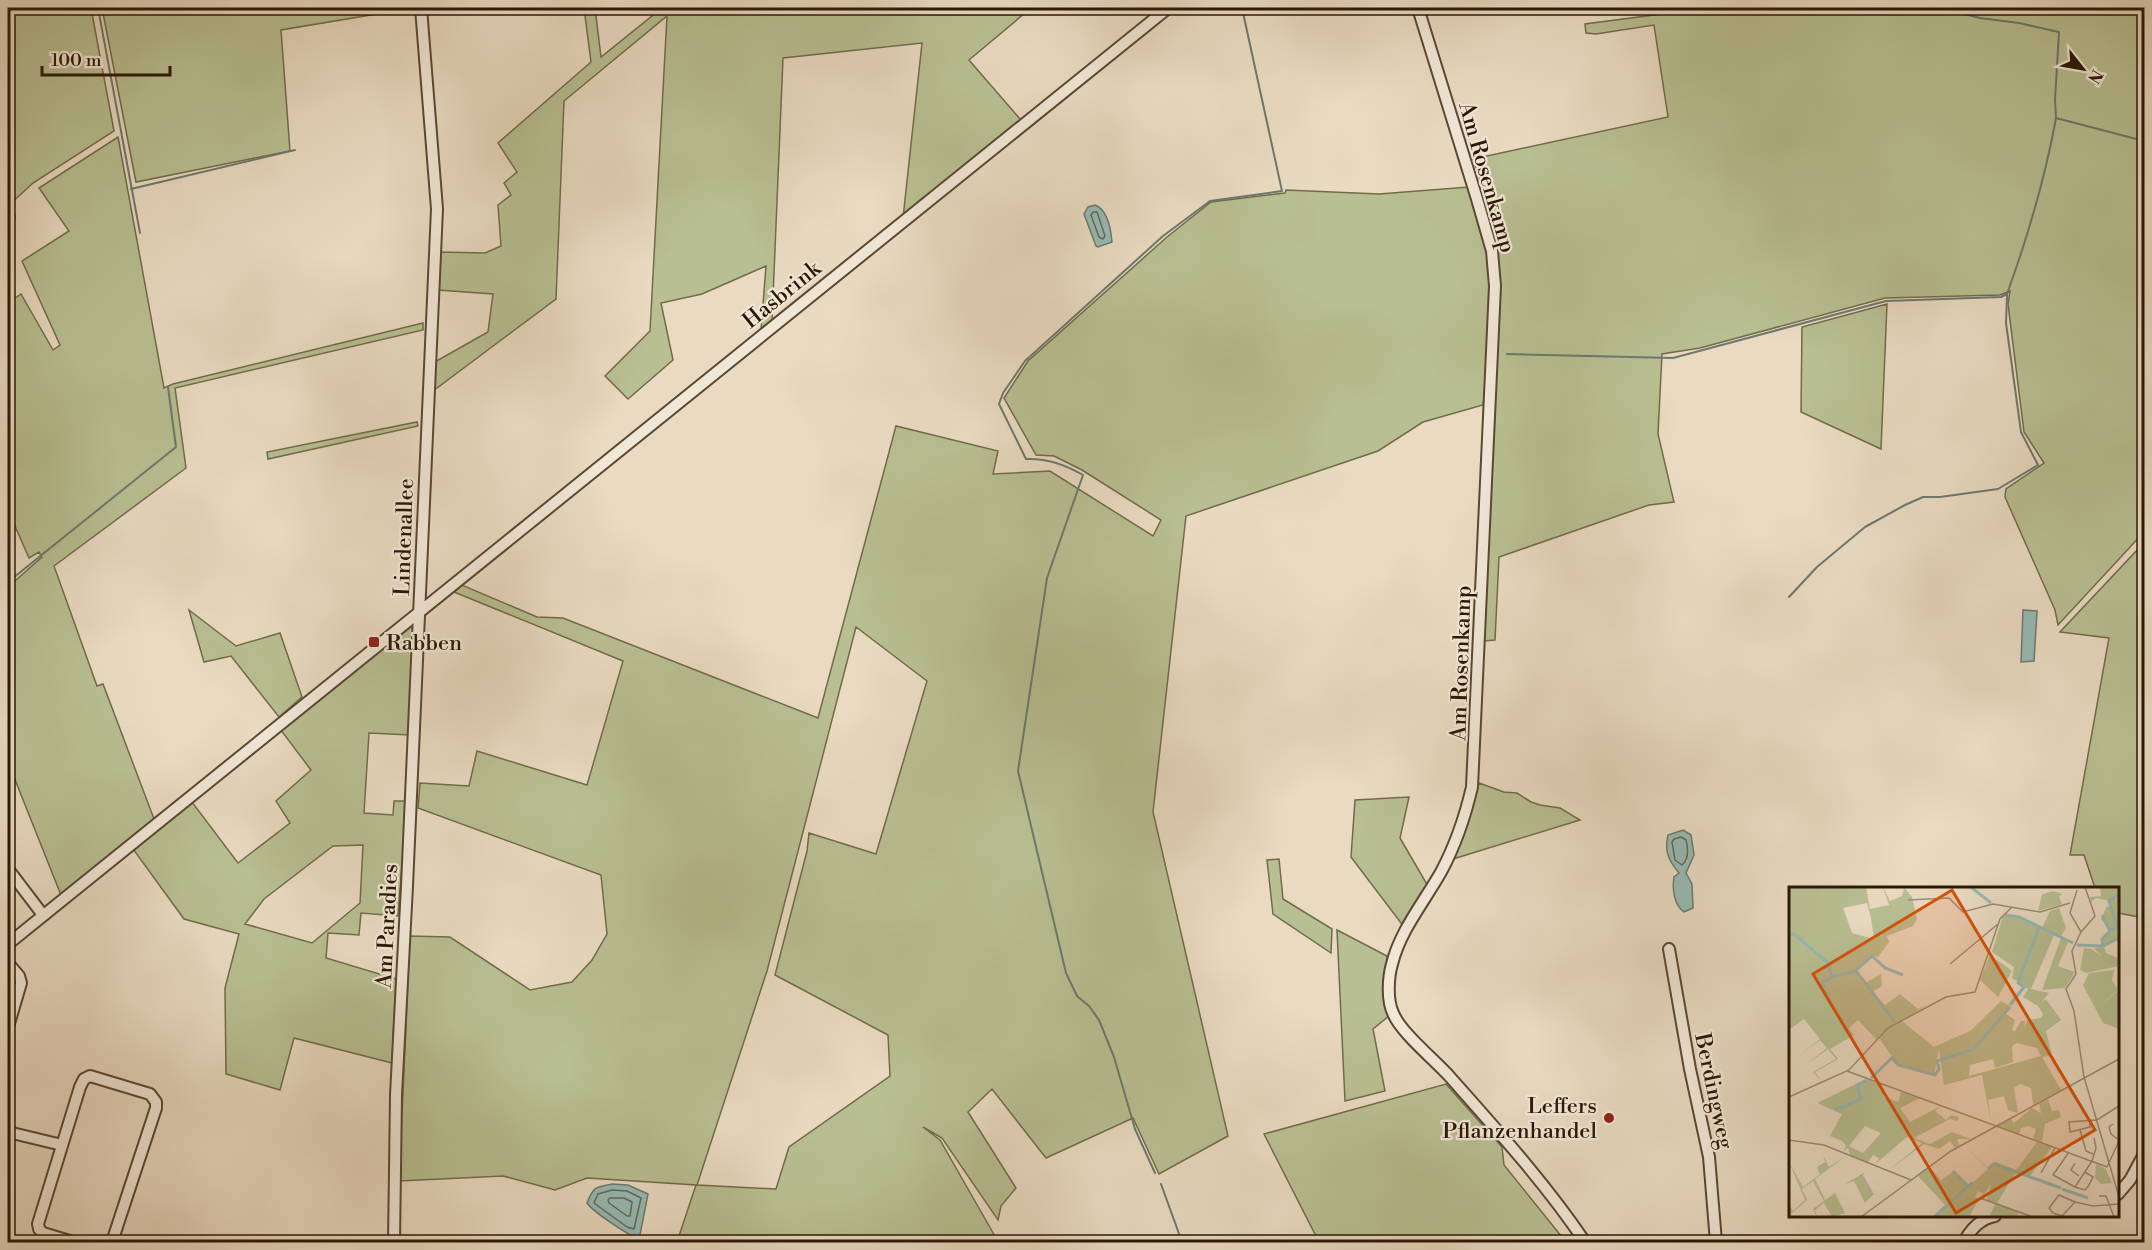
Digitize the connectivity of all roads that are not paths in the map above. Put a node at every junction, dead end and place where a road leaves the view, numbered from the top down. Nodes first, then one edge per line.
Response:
1 (421, 8) edge
2 (1168, 8) edge
3 (1418, 8) edge
4 (419, 612) junction
5 (8, 869) edge
6 (43, 915) junction
7 (8, 944) edge
8 (1669, 949) dead end
9 (8, 963) edge
10 (8, 1027) edge
11 (8, 1132) edge
12 (62, 1145) junction
13 (2145, 1154) edge
14 (2119, 1193) edge
15 (1987, 1217) edge
16 (73, 1242) edge
17 (112, 1242) edge
18 (394, 1242) edge
19 (1585, 1242) edge
20 (1716, 1242) edge
21 (1964, 1242) edge

1 - 4 street, Lindenallee
2 - 4 street, Hasbrink
3 - 19 street, Am Rosenkamp
4 - 6 street, Lindenallee
4 - 18 street, Am Paradies
5 - 6 street
6 - 7 street, Lindenallee
8 - 20 street, Berdingweg
9 - 10 street
11 - 12 street
12 - 16 street
12 - 17 street
13 - 14 street
15 - 21 street

